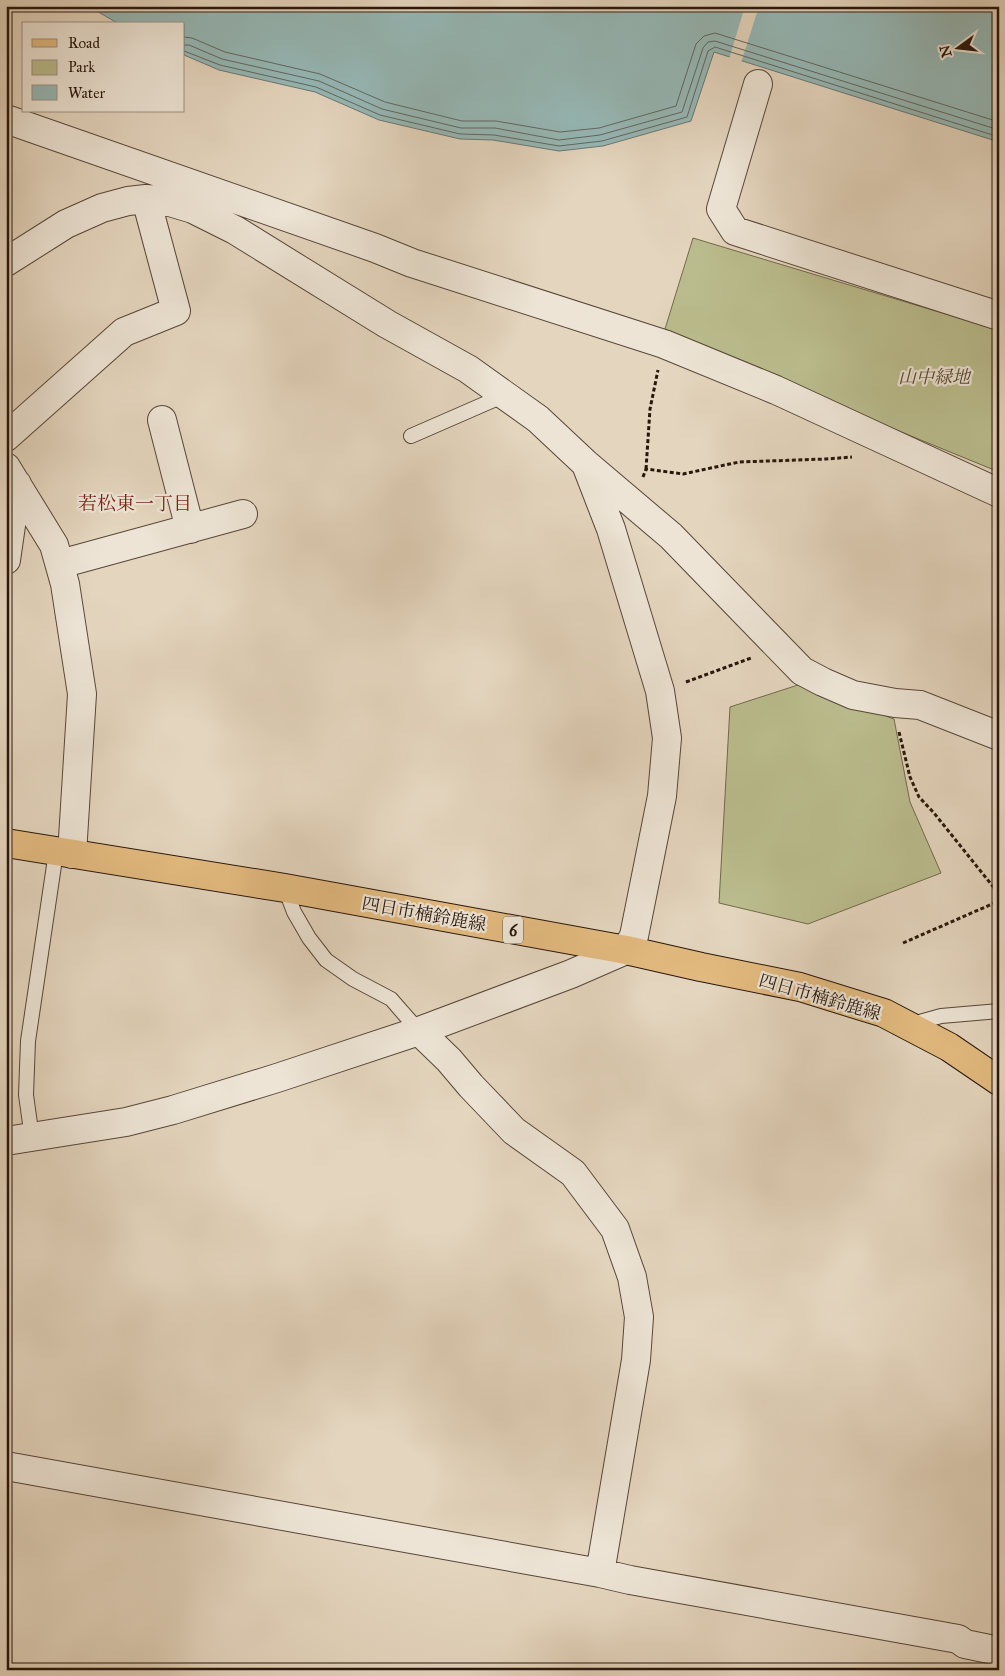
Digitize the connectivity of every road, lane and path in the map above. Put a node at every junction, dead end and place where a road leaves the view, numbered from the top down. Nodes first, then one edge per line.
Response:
1 (758, 84) dead end
2 (6, 119) edge
3 (146, 199) junction
4 (6, 262) edge
5 (999, 316) edge
6 (664, 344) junction
7 (505, 395) junction
8 (162, 420) dead end
9 (411, 436) dead end
10 (6, 437) edge
11 (861, 456) dead end
12 (586, 464) junction
13 (646, 469) junction
14 (10, 476) edge
15 (998, 494) edge
16 (635, 506) junction
17 (244, 514) dead end
18 (190, 529) junction
19 (6, 560) edge
20 (60, 564) junction
21 (780, 648) junction
22 (660, 691) junction
23 (895, 703) junction
24 (999, 736) edge
25 (6, 843) edge
26 (64, 853) junction
27 (285, 888) junction
28 (999, 894) edge
29 (999, 901) edge
30 (903, 943) dead end
31 (626, 950) junction
32 (999, 1011) edge
33 (908, 1025) junction
34 (419, 1031) junction
35 (999, 1081) edge
36 (19, 1139) edge
37 (6, 1466) edge
38 (600, 1573) junction
39 (999, 1651) edge

1 - 5 street
2 - 6 street
3 - 4 street
3 - 7 street
3 - 10 street
6 - 13 path
6 - 15 street
7 - 9 lane
7 - 12 street
8 - 18 street
11 - 13 path
12 - 16 street
12 - 22 street
13 - 16 path
14 - 19 street
14 - 20 street
16 - 21 street
17 - 18 street
18 - 20 street
20 - 26 street
21 - 22 path
21 - 23 street
22 - 31 street
23 - 24 street
23 - 28 path
25 - 26 main road, 四日市楠鈴鹿線 / 6
26 - 27 main road, 四日市楠鈴鹿線 / 6
26 - 36 lane
27 - 31 main road, 四日市楠鈴鹿線 / 6
27 - 34 lane
29 - 30 path
31 - 33 main road, 四日市楠鈴鹿線 / 6
31 - 34 street
32 - 33 lane
33 - 35 main road, 四日市楠鈴鹿線 / 6
34 - 36 street
34 - 38 street
37 - 38 street
38 - 39 street

